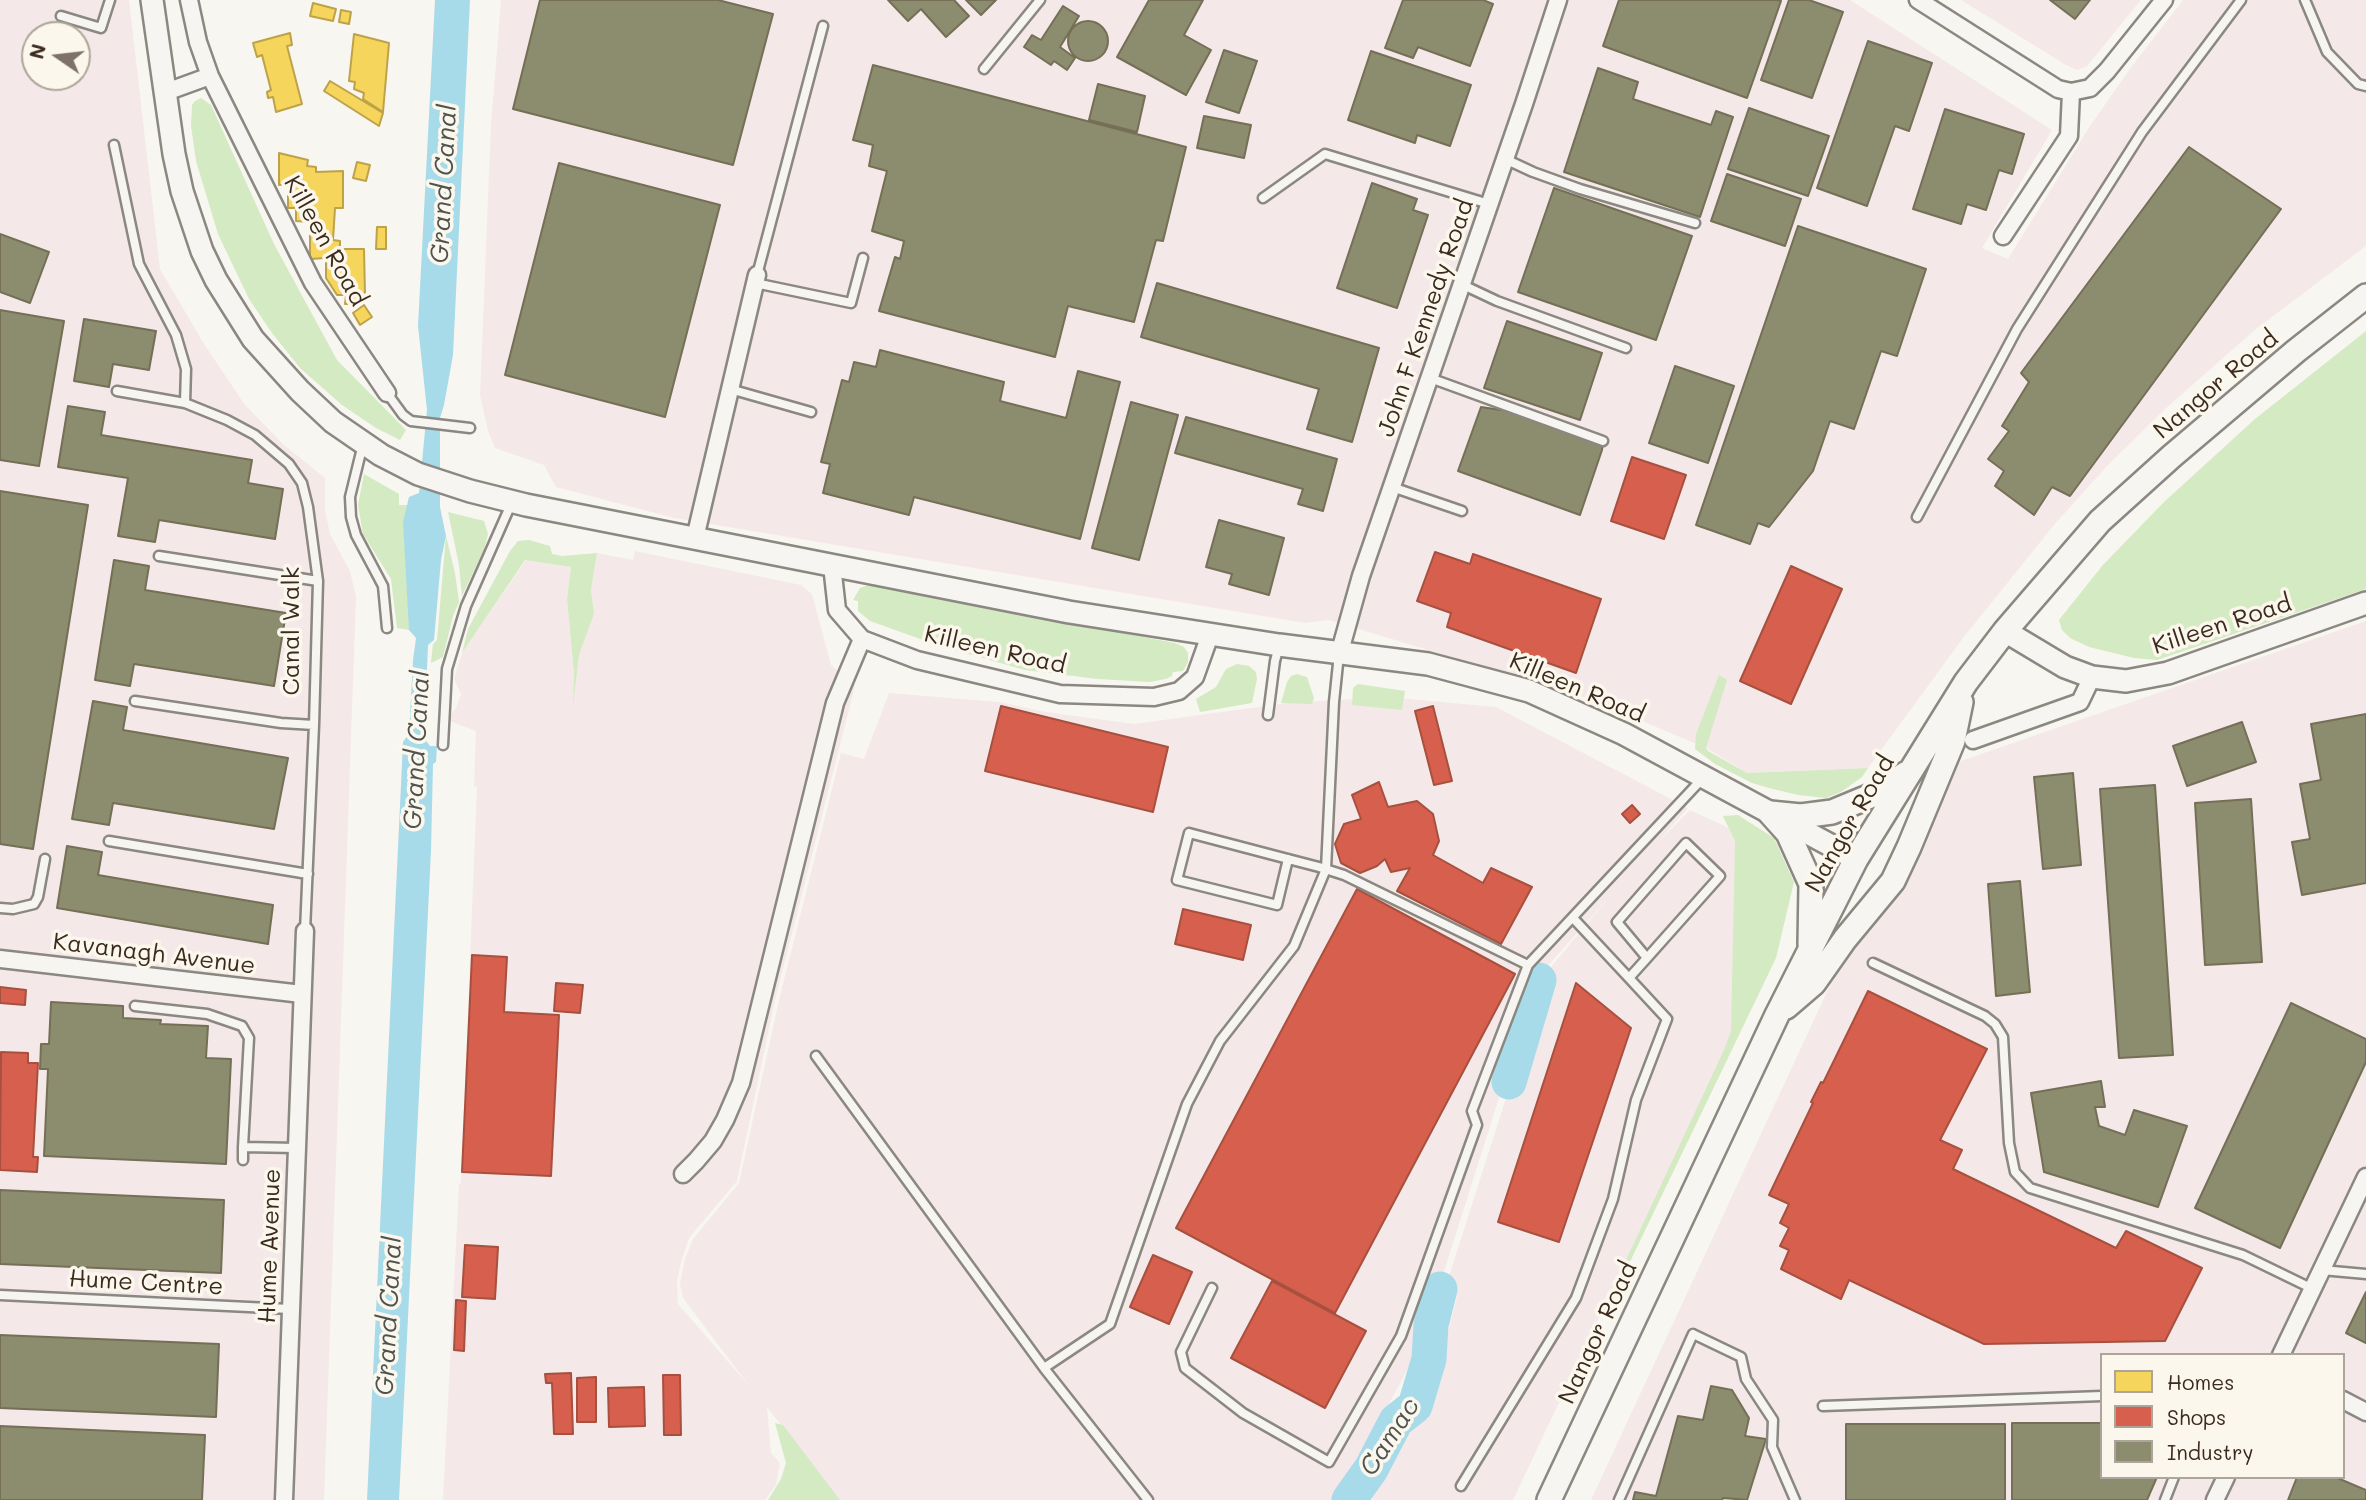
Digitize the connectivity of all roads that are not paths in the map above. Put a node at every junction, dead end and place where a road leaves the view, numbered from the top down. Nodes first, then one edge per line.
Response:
1 (110, 0) edge
2 (152, 0) edge
3 (189, 0) edge
4 (1040, 0) edge
5 (1558, 0) edge
6 (1918, 0) edge
7 (2164, 0) edge
8 (2241, 0) edge
9 (2305, 0) edge
10 (61, 16) dead end
11 (823, 26) dead end
12 (984, 69) dead end
13 (210, 76) junction
14 (2366, 86) edge
15 (166, 92) junction
16 (2071, 92) junction
17 (114, 145) dead end
18 (1505, 159) junction
19 (1263, 198) dead end
20 (1489, 204) junction
21 (1695, 223) dead end
22 (2003, 236) dead end
23 (863, 258) dead end
24 (756, 279) junction
25 (1461, 284) junction
26 (2366, 296) edge
27 (1626, 348) dead end
28 (1430, 378) junction
29 (730, 389) junction
30 (117, 391) dead end
31 (387, 393) joint
32 (185, 403) junction
33 (811, 412) dead end
34 (470, 428) dead end
35 (1603, 441) dead end
36 (372, 449) junction
37 (1392, 488) junction
38 (512, 502) junction
39 (1462, 511) dead end
40 (1917, 517) dead end
41 (695, 538) junction
42 (159, 556) dead end
43 (832, 565) junction
44 (318, 581) junction
45 (2366, 603) edge
46 (387, 628) dead end
47 (2005, 631) junction
48 (1210, 635) junction
49 (862, 639) junction
50 (1279, 645) junction
51 (1340, 651) junction
52 (2092, 677) junction
53 (1966, 682) junction
54 (135, 701) dead end
55 (1268, 715) dead end
56 (314, 725) junction
57 (1973, 740) dead end
58 (443, 745) dead end
59 (1912, 769) junction
60 (1704, 777) junction
61 (1770, 813) junction
62 (109, 841) dead end
63 (45, 859) dead end
64 (1288, 859) junction
65 (1856, 859) junction
66 (1326, 869) junction
67 (308, 874) junction
68 (0, 908) edge
69 (1573, 918) junction
70 (305, 931) joint
71 (1810, 950) junction
72 (1647, 958) junction
73 (0, 959) edge
74 (1873, 963) dead end
75 (1528, 965) junction
76 (1629, 978) junction
77 (302, 994) junction
78 (135, 1006) dead end
79 (1777, 1015) junction
80 (816, 1056) dead end
81 (243, 1147) junction
82 (297, 1148) junction
83 (243, 1160) dead end
84 (683, 1174) dead end
85 (2366, 1177) edge
86 (2322, 1270) junction
87 (2366, 1275) edge
88 (1212, 1288) dead end
89 (2313, 1289) junction
90 (0, 1296) edge
91 (290, 1310) junction
92 (2282, 1353) edge
93 (1044, 1368) junction
94 (2100, 1396) edge
95 (2345, 1401) edge
96 (1823, 1406) dead end
97 (2366, 1412) edge
98 (2173, 1479) edge
99 (2224, 1479) edge
100 (1461, 1486) dead end
101 (284, 1500) edge
102 (1148, 1500) edge
103 (1549, 1500) edge
104 (1619, 1500) edge
105 (1795, 1500) edge
106 (2165, 1500) edge
107 (2215, 1500) edge

1 - 10 lane
2 - 15 street
3 - 13 street, Killeen Road
4 - 12 lane
5 - 18 street, John F Kennedy Road
6 - 16 street
7 - 16 street
8 - 40 lane
9 - 14 lane
11 - 24 lane
13 - 15 street
13 - 31 street, Killeen Road
15 - 36 street
16 - 22 street
17 - 32 lane
18 - 20 street, John F Kennedy Road
18 - 21 lane
19 - 20 lane
20 - 25 street, John F Kennedy Road
23 - 24 lane
24 - 29 street
25 - 27 lane
25 - 28 street, John F Kennedy Road
26 - 47 main road, Nangor Road
28 - 35 lane
28 - 37 street, John F Kennedy Road
29 - 33 lane
29 - 41 street
30 - 32 lane, Canal Walk
31 - 34 lane, Killeen Road
32 - 44 lane, Canal Walk
36 - 38 street, Killeen Road
36 - 46 lane
37 - 39 lane
37 - 51 street, John F Kennedy Road
38 - 41 street, Killeen Road
38 - 58 lane
41 - 43 street, Killeen Road
42 - 44 lane
43 - 48 street, Killeen Road
43 - 49 street, Killeen Road
44 - 56 lane, Canal Walk
45 - 52 street, Killeen Road
47 - 52 street, Killeen Road
47 - 53 main road, Nangor Road
48 - 49 street, Killeen Road
48 - 50 street, Killeen Road
49 - 84 street
50 - 51 street, Killeen Road
50 - 55 lane
51 - 60 street, Killeen Road
51 - 66 lane
52 - 57 street
53 - 59 main road, Nangor Road
53 - 79 main road
54 - 56 lane
56 - 67 lane, Canal Walk
59 - 61 main road
59 - 65 main road, Nangor Road
60 - 61 street, Killeen Road
60 - 69 lane
61 - 65 street, Killeen Road
61 - 71 main road
62 - 67 lane
63 - 68 lane
64 - 64 lane
64 - 66 lane
65 - 71 main road, Nangor Road
66 - 75 lane
66 - 93 lane
67 - 70 lane, Canal Walk
69 - 75 lane
69 - 76 lane
70 - 77 street, Canal Walk
71 - 79 main road, Nangor Road
72 - 72 lane
72 - 76 lane
73 - 77 street, Kavanagh Avenue
74 - 89 lane
75 - 88 lane
76 - 100 lane
77 - 82 street, Hume Avenue
78 - 81 lane
79 - 103 main road, Nangor Road
80 - 93 lane
81 - 82 lane
81 - 83 lane
82 - 91 street, Hume Avenue
85 - 86 street
86 - 87 lane
86 - 89 street
89 - 92 street
90 - 91 lane, Hume Centre
91 - 101 street, Hume Avenue
93 - 102 lane
94 - 96 lane
95 - 97 street
98 - 106 lane
99 - 107 street
104 - 105 lane

